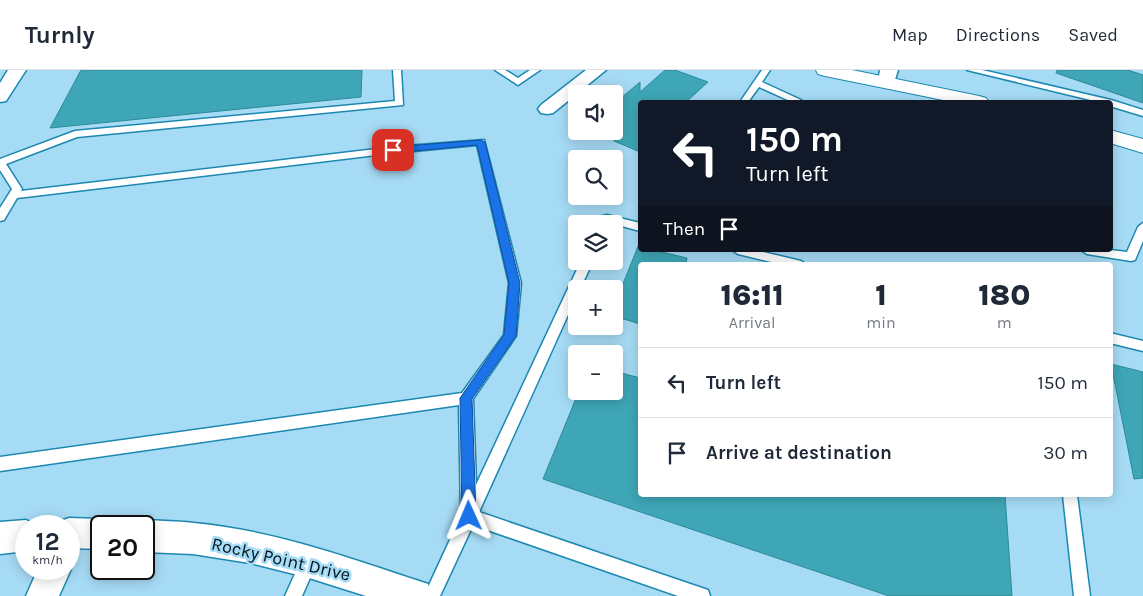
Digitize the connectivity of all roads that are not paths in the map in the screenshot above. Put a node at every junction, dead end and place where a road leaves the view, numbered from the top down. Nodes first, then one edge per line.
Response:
1 (17, 70) edge
2 (398, 70) edge
3 (499, 70) edge
4 (536, 70) edge
5 (597, 70) edge
6 (766, 70) edge
7 (825, 70) edge
8 (971, 70) edge
9 (888, 76) edge
10 (758, 83) junction
11 (0, 96) edge
12 (745, 100) edge
13 (794, 100) edge
14 (972, 100) edge
15 (1096, 100) edge
16 (1113, 104) edge
17 (547, 109) dead end
18 (1143, 112) edge
19 (1113, 137) edge
20 (1143, 146) edge
21 (0, 162) edge
22 (13, 195) junction
23 (0, 217) edge
24 (623, 223) edge
25 (638, 227) edge
26 (1143, 227) edge
27 (747, 252) edge
28 (1099, 252) edge
29 (789, 262) edge
30 (583, 270) edge
31 (1113, 339) edge
32 (1143, 346) edge
33 (466, 398) junction
34 (0, 464) edge
35 (1070, 497) edge
36 (469, 516) junction
37 (155, 536) edge
38 (15, 537) edge
39 (0, 538) edge
40 (309, 562) junction
41 (50, 580) edge
42 (42, 596) edge
43 (293, 596) edge
44 (416, 596) edge
45 (432, 596) edge
46 (702, 596) edge
47 (1082, 596) edge

1 - 11 street
2 - 21 lane
3 - 4 lane
5 - 17 street
6 - 10 lane
7 - 9 street
8 - 15 lane
9 - 14 street
10 - 12 lane
10 - 13 lane
16 - 18 lane
19 - 20 street
21 - 22 lane
22 - 23 lane
22 - 33 lane
24 - 25 lane
26 - 28 lane
27 - 29 lane
30 - 36 lane
31 - 32 lane
33 - 34 lane
33 - 36 lane
35 - 47 lane
36 - 45 lane
36 - 46 lane
37 - 40 street, Rocky Point Drive
38 - 39 street
40 - 43 lane
40 - 44 street, Rocky Point Drive
41 - 42 street

